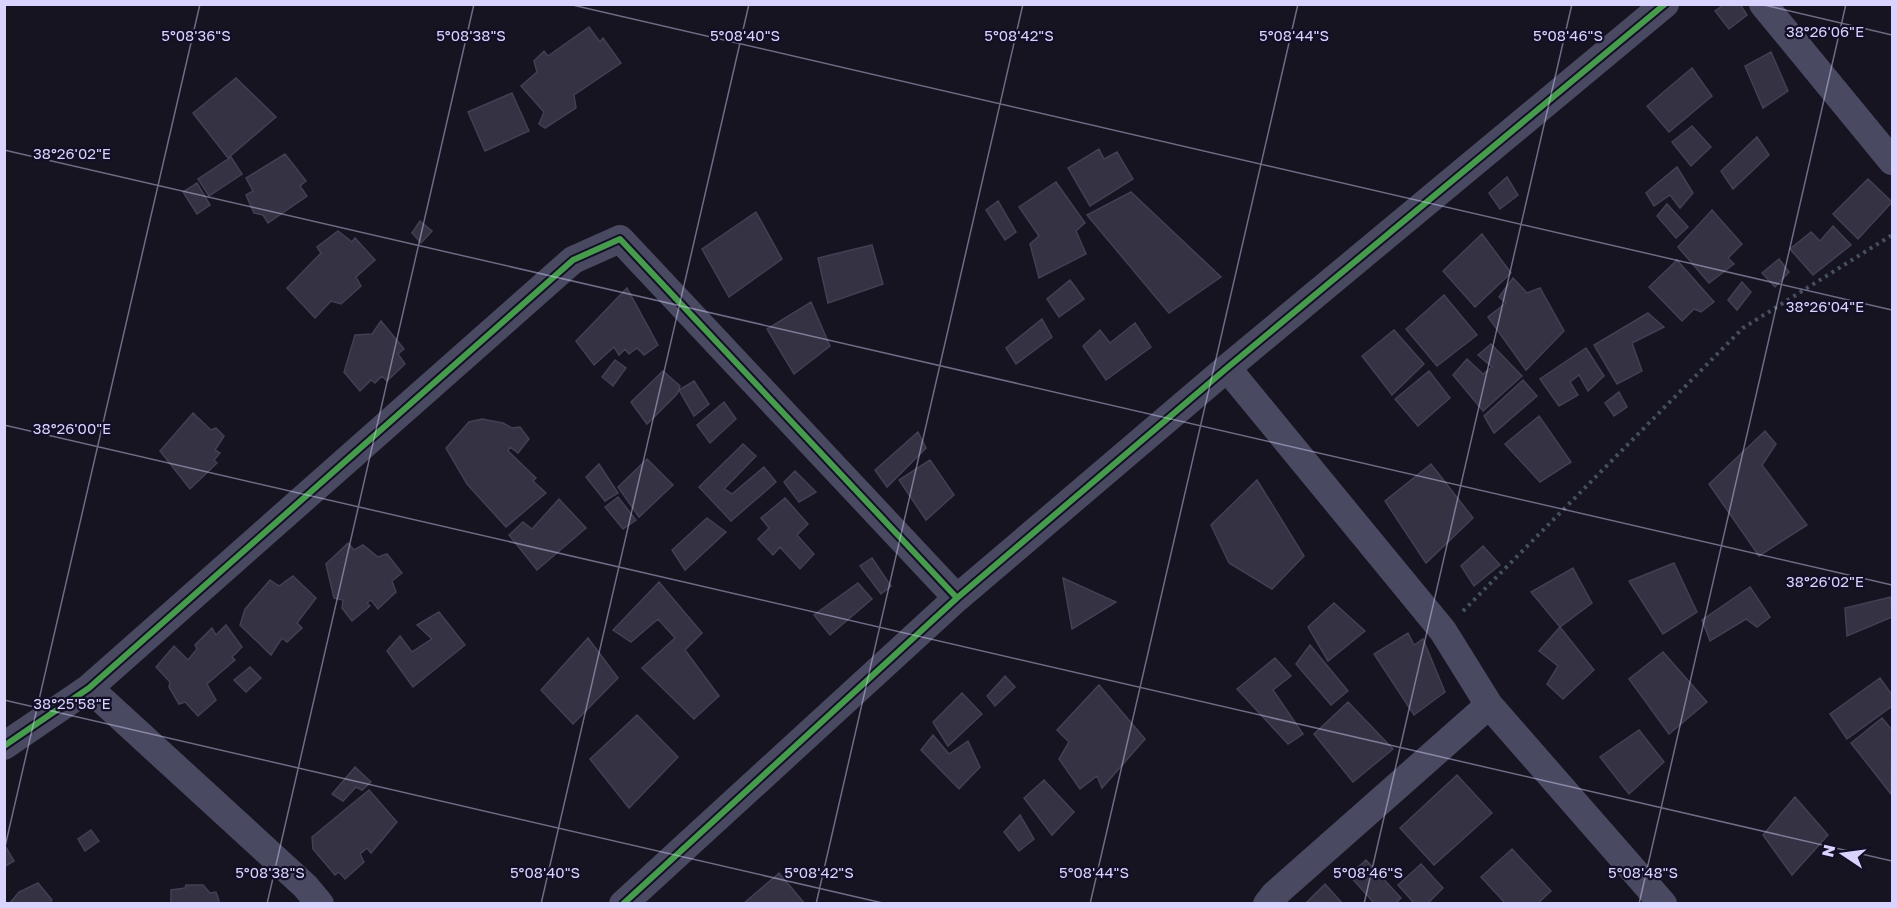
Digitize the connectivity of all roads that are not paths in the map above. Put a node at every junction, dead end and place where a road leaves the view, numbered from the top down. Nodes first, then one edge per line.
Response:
1 (1665, 4) edge
2 (1763, 4) edge
3 (1893, 161) edge
4 (1227, 368) junction
5 (957, 598) junction
6 (89, 688) junction
7 (1489, 705) junction
8 (4, 746) edge
9 (320, 903) edge
10 (623, 903) edge
11 (1267, 903) edge
12 (1663, 903) edge

1 - 4 street
2 - 3 street
4 - 5 street
4 - 7 street
5 - 6 street
5 - 10 street
6 - 8 street
6 - 9 street
7 - 11 street
7 - 12 street

